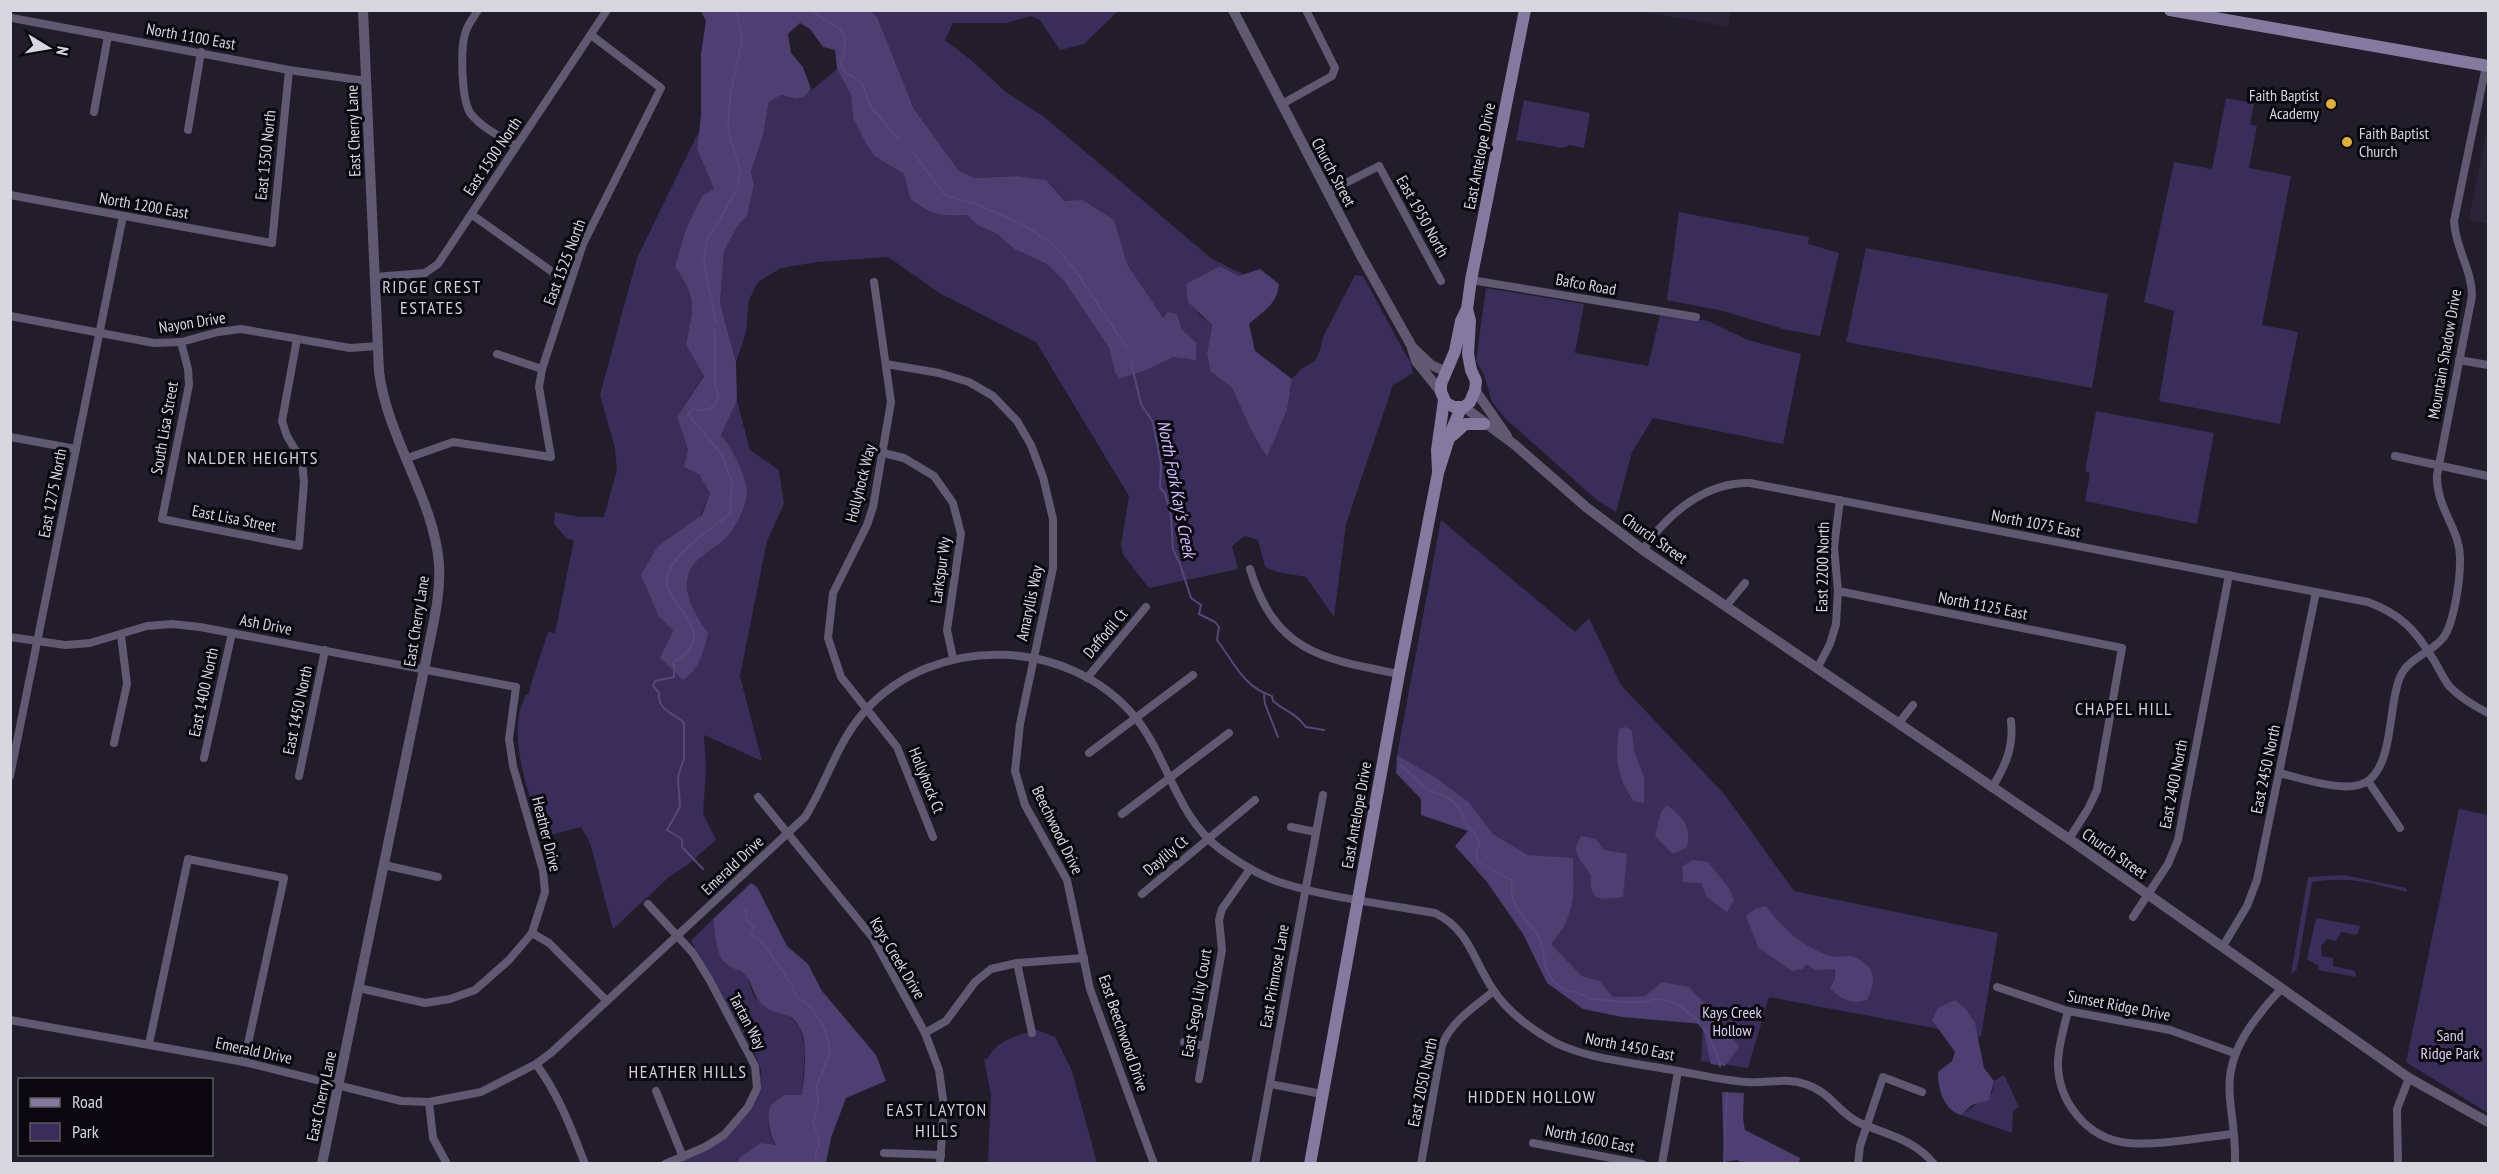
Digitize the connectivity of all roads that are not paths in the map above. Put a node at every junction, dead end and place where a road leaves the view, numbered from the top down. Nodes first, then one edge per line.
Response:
1 (363, 10) edge
2 (478, 10) edge
3 (607, 10) edge
4 (1233, 10) edge
5 (1306, 10) edge
6 (1525, 10) edge
7 (2170, 10) edge
8 (12, 17) edge
9 (591, 35) junction
10 (108, 36) junction
11 (201, 52) junction
12 (2487, 66) edge
13 (289, 70) junction
14 (366, 81) junction
15 (1282, 104) junction
16 (94, 112) dead end
17 (188, 130) dead end
18 (516, 146) junction
19 (1328, 192) junction
20 (10, 195) edge
21 (471, 214) junction
22 (123, 216) junction
23 (272, 243) joint
24 (375, 277) junction
25 (571, 279) junction
26 (1471, 280) junction
27 (1441, 281) dead end
28 (874, 282) dead end
29 (1467, 309) junction
30 (10, 316) edge
31 (1696, 317) dead end
32 (100, 333) junction
33 (297, 339) junction
34 (181, 342) junction
35 (1411, 345) junction
36 (378, 346) junction
37 (497, 354) dead end
38 (2459, 360) junction
39 (886, 364) junction
40 (2488, 365) edge
41 (542, 369) junction
42 (1470, 370) junction
43 (1447, 371) junction
44 (1475, 390) junction
45 (1442, 396) junction
46 (1463, 408) junction
47 (1484, 423) junction
48 (10, 436) edge
49 (1449, 441) junction
50 (1515, 446) junction
51 (76, 448) junction
52 (884, 453) junction
53 (2395, 456) dead end
54 (405, 459) junction
55 (2439, 465) junction
56 (1438, 473) junction
57 (2488, 476) edge
58 (1840, 500) junction
59 (162, 519) joint
60 (1643, 550) junction
61 (1250, 569) dead end
62 (2229, 575) junction
63 (1745, 583) dead end
64 (1838, 591) junction
65 (2316, 592) junction
66 (1727, 605) junction
67 (1146, 607) dead end
68 (232, 633) junction
69 (122, 636) junction
70 (10, 637) edge
71 (38, 642) junction
72 (326, 650) junction
73 (2427, 650) junction
74 (953, 658) junction
75 (1033, 658) junction
76 (1818, 667) junction
77 (424, 669) junction
78 (1399, 674) junction
79 (1193, 675) dead end
80 (1087, 678) junction
81 (516, 687) joint
82 (1913, 705) dead end
83 (867, 709) junction
84 (2488, 713) edge
85 (1135, 717) junction
86 (2011, 721) dead end
87 (1899, 723) junction
88 (15, 731) edge
89 (1229, 733) dead end
90 (114, 743) dead end
91 (1089, 753) dead end
92 (204, 758) dead end
93 (2279, 774) junction
94 (10, 776) edge
95 (299, 776) dead end
96 (1169, 778) junction
97 (2368, 782) junction
98 (1992, 788) junction
99 (1323, 795) dead end
100 (758, 797) dead end
101 (1255, 800) dead end
102 (1122, 814) dead end
103 (1291, 827) dead end
104 (2400, 828) dead end
105 (1316, 832) junction
106 (788, 833) junction
107 (933, 837) dead end
108 (1208, 839) junction
109 (2069, 839) junction
110 (384, 865) junction
111 (1250, 869) junction
112 (438, 877) dead end
113 (1305, 889) junction
114 (1142, 894) dead end
115 (2149, 896) junction
116 (1358, 899) junction
117 (648, 904) dead end
118 (1074, 910) joint
119 (2133, 917) dead end
120 (532, 933) junction
121 (678, 937) junction
122 (2223, 946) junction
123 (1084, 958) junction
124 (1017, 963) junction
125 (1997, 987) dead end
126 (359, 988) junction
127 (2282, 989) junction
128 (1494, 991) junction
129 (607, 1001) junction
130 (2068, 1011) junction
131 (10, 1020) edge
132 (925, 1033) junction
133 (1032, 1033) dead end
134 (1184, 1042) dead end
135 (149, 1044) junction
136 (1205, 1046) junction
137 (2234, 1053) junction
138 (244, 1062) junction
139 (536, 1064) junction
140 (1678, 1071) junction
141 (2409, 1078) junction
142 (1199, 1079) dead end
143 (339, 1084) junction
144 (1270, 1084) junction
145 (656, 1091) dead end
146 (1922, 1092) dead end
147 (1322, 1094) junction
148 (429, 1102) junction
149 (2488, 1122) edge
150 (1866, 1125) junction
151 (2233, 1134) junction
152 (1533, 1143) dead end
153 (884, 1153) dead end
154 (683, 1157) junction
155 (941, 1159) edge
156 (322, 1164) edge
157 (447, 1164) edge
158 (585, 1164) edge
159 (665, 1164) edge
160 (1154, 1164) edge
161 (1255, 1164) edge
162 (1310, 1164) edge
163 (1421, 1164) edge
164 (1642, 1164) edge
165 (1662, 1164) edge
166 (1858, 1164) edge
167 (1934, 1164) edge
168 (2235, 1164) edge
169 (2398, 1164) edge

1 - 14 street, East Cherry Lane
2 - 18 street
3 - 9 street, East 1500 North
4 - 15 street, Church Street
5 - 15 street
6 - 26 main road, East Antelope Drive
7 - 12 main road
8 - 10 street, North 1100 East
9 - 18 street, East 1500 North
9 - 25 street, East 1525 North
10 - 11 street, North 1100 East
10 - 16 street
11 - 13 street, North 1100 East
11 - 17 street
12 - 38 street, Mountain Shadow Drive
13 - 14 street, North 1100 East
13 - 23 street, East 1350 North
14 - 24 street, East Cherry Lane
15 - 19 street, Church Street
18 - 21 street, East 1500 North
19 - 27 street, East 1950 North
19 - 35 street, Church Street
20 - 22 street, North 1200 East
21 - 24 street, East 1500 North
21 - 25 street
22 - 23 street, North 1200 East
22 - 32 street, East 1275 North
24 - 36 street, East Cherry Lane
25 - 41 street, East 1525 North
26 - 29 main road, East Antelope Drive
26 - 31 street, Bafco Road
28 - 39 street, Hollyhock Way
29 - 42 main road, East Antelope Drive
29 - 43 main road, East Antelope Drive
30 - 32 street, Nayon Drive
32 - 34 street, Nayon Drive
32 - 51 street, East 1275 North
33 - 34 street, Nayon Drive
33 - 36 street, Nayon Drive
33 - 59 street, East Lisa Street
34 - 59 street, South Lisa Street
35 - 43 street, Church Street
35 - 45 street, Church Street
36 - 54 street, East Cherry Lane
37 - 41 street
38 - 40 street
38 - 55 street, Mountain Shadow Drive
39 - 52 street, Hollyhock Way
39 - 75 street, Amaryllis Way
41 - 54 street, East 1525 North
42 - 43 main road
42 - 44 main road
43 - 45 main road
44 - 46 main road
44 - 50 street, Church Street
45 - 46 main road
45 - 56 main road, East Antelope Drive
46 - 47 street, Church Street
46 - 49 main road, East Antelope Drive
47 - 49 main road
47 - 50 street, Church Street
48 - 51 street
49 - 56 main road, East Antelope Drive
50 - 60 street, Church Street
51 - 71 street, East 1275 North
52 - 74 street, Larkspur Wy
52 - 83 street, Hollyhock Way
53 - 55 street
54 - 77 street, East Cherry Lane
55 - 57 street
55 - 73 street, Mountain Shadow Drive
56 - 78 main road, East Antelope Drive
58 - 60 street, North 1075 East
58 - 62 street, North 1075 East
58 - 64 street, East 2200 North
60 - 66 street, Church Street
61 - 78 street
62 - 65 street, North 1075 East
62 - 115 street, East 2400 North
63 - 66 street
64 - 76 street, East 2200 North
64 - 109 street, North 1125 East
65 - 73 street
65 - 93 street, East 2450 North
66 - 76 street, Church Street
67 - 80 street, Daffodil Ct
68 - 69 street, Ash Drive
68 - 72 street, Ash Drive
68 - 92 street, East 1400 North
69 - 71 street, Ash Drive
69 - 90 street
70 - 71 street, Ash Drive
71 - 88 street, East 1275 North
72 - 77 street, Ash Drive
72 - 95 street, East 1450 North
73 - 84 street
73 - 97 street, Mountain Shadow Drive
74 - 75 street, Emerald Drive
74 - 83 street, Emerald Drive
75 - 80 street, Emerald Drive
75 - 118 street, Beechwood Drive
76 - 87 street, Church Street
77 - 81 street, Ash Drive
77 - 110 street, East Cherry Lane
78 - 116 main road, East Antelope Drive
79 - 85 street
80 - 85 street, Emerald Drive
81 - 120 street, Heather Drive
82 - 87 street
83 - 106 street, Emerald Drive
83 - 107 street, Hollyhock Ct
85 - 91 street
85 - 96 street, Emerald Drive
86 - 98 street
87 - 98 street, Church Street
88 - 94 street, East 1275 North
89 - 96 street
93 - 97 street
93 - 122 street, East 2450 North
96 - 102 street
96 - 108 street, Emerald Drive
97 - 104 street
98 - 109 street, Church Street
99 - 105 street, East Primrose Lane
100 - 106 street, Kays Creek Drive
101 - 108 street, Daylily Ct
103 - 105 street
105 - 113 street, East Primrose Lane
106 - 121 street, Emerald Drive
106 - 132 street, Kays Creek Drive
108 - 111 street, Emerald Drive
108 - 114 street, Daylily Ct
109 - 115 street, Church Street
110 - 112 street
110 - 126 street, East Cherry Lane
111 - 113 street, Emerald Drive
111 - 136 street, East Sego Lily Court
113 - 116 street, Emerald Drive
113 - 144 street, East Primrose Lane
115 - 119 street, East 2400 North
115 - 122 street, Church Street
116 - 128 street, North 1450 East
116 - 147 main road, East Antelope Drive
117 - 121 street, Tartan Way
118 - 123 street, East Beechwood Drive
120 - 126 street, Heather Drive
120 - 129 street
121 - 129 street, Emerald Drive
121 - 154 street, Tartan Way
122 - 127 street, Church Street
123 - 124 street
123 - 160 street, East Beechwood Drive
124 - 132 street
124 - 133 street
125 - 130 street, Sunset Ridge Drive
126 - 143 street, East Cherry Lane
127 - 137 street
127 - 141 street, Church Street
128 - 140 street, North 1450 East
128 - 163 street, East 2050 North
129 - 139 street, Emerald Drive
130 - 137 street, Sunset Ridge Drive
130 - 151 street
131 - 135 street, Emerald Drive
132 - 155 street, Kays Creek Drive
134 - 136 street
135 - 138 street, Emerald Drive
135 - 138 street
136 - 142 street, East Sego Lily Court
137 - 151 street
138 - 143 street, Emerald Drive
139 - 148 street, Emerald Drive
139 - 158 street
140 - 150 street, North 1450 East
140 - 165 street
141 - 149 street, Church Street
141 - 169 street
143 - 148 street, Emerald Drive
143 - 156 street, East Cherry Lane
144 - 147 street
144 - 161 street, East Primrose Lane
145 - 154 street
146 - 150 street
147 - 162 main road, East Antelope Drive
148 - 157 street
150 - 166 street
150 - 167 street, North 1450 East
151 - 168 street
152 - 164 street, North 1600 East
153 - 155 street
154 - 159 street, Tartan Way

